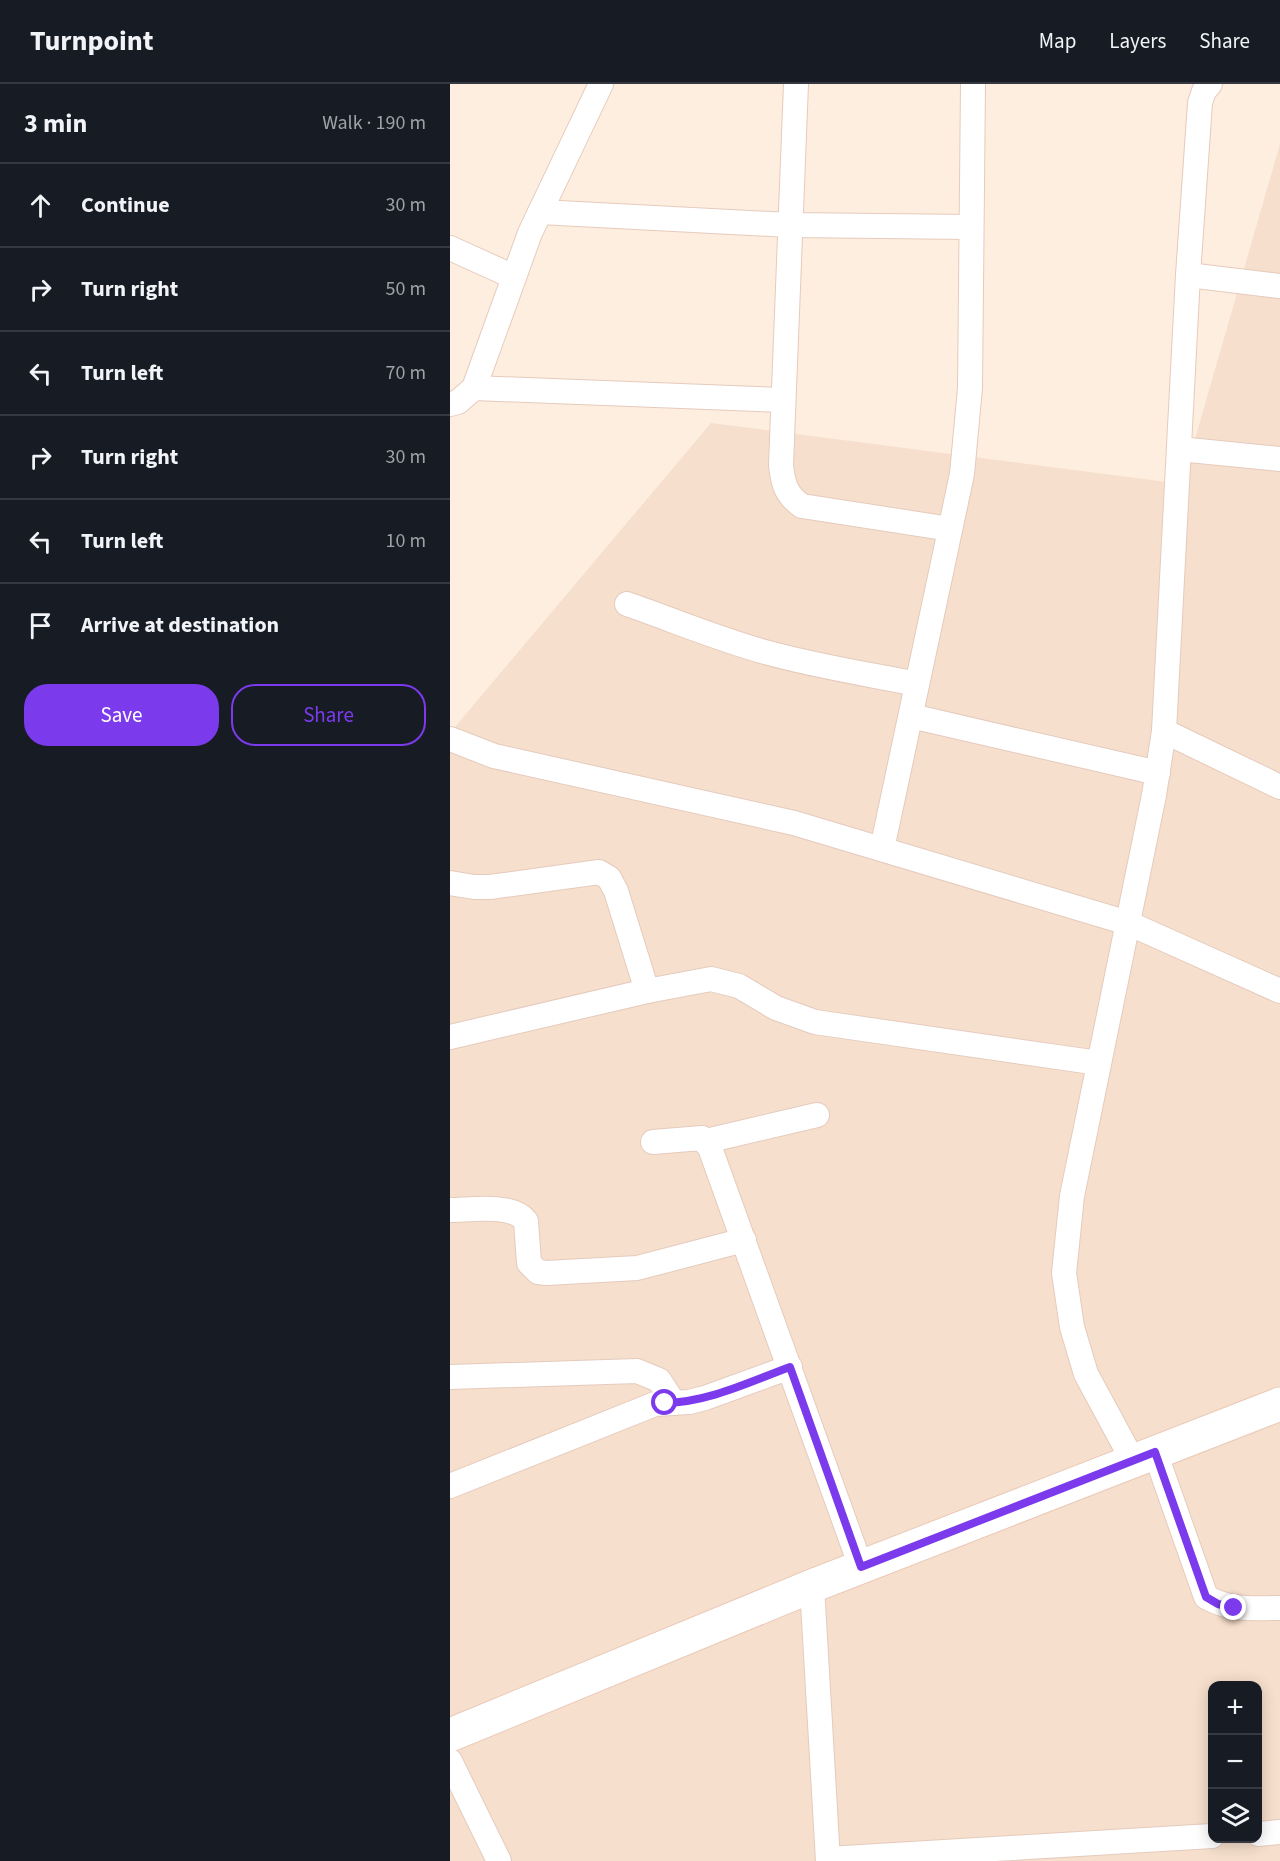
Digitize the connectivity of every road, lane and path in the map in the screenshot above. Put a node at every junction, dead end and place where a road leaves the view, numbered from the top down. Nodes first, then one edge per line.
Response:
1 (601, 84) edge
2 (796, 84) edge
3 (973, 84) edge
4 (1210, 84) edge
5 (540, 212) junction
6 (790, 225) junction
7 (971, 227) junction
8 (450, 248) edge
9 (1188, 275) junction
10 (514, 277) junction
11 (1280, 286) edge
12 (474, 388) junction
13 (783, 400) junction
14 (450, 404) edge
15 (1179, 449) junction
16 (1280, 459) edge
17 (950, 529) junction
18 (627, 604) dead end
19 (917, 684) junction
20 (911, 716) junction
21 (1164, 731) junction
22 (450, 739) edge
23 (1158, 773) junction
24 (1280, 788) edge
25 (882, 849) junction
26 (450, 883) edge
27 (1128, 923) junction
28 (647, 991) junction
29 (1280, 991) edge
30 (450, 1037) edge
31 (1099, 1063) junction
32 (817, 1115) dead end
33 (706, 1141) junction
34 (653, 1143) dead end
35 (450, 1210) edge
36 (744, 1240) junction
37 (790, 1367) junction
38 (450, 1377) edge
39 (674, 1403) junction
40 (1280, 1404) edge
41 (1144, 1457) junction
42 (450, 1486) edge
43 (861, 1567) junction
44 (812, 1586) junction
45 (1280, 1608) edge
46 (450, 1735) edge
47 (450, 1761) edge
48 (1280, 1832) edge
49 (1262, 1834) edge
50 (1208, 1836) edge
51 (828, 1860) edge
52 (499, 1861) edge

1 - 5 street
2 - 6 street
3 - 7 street
4 - 9 street
5 - 6 street
5 - 10 street
6 - 7 street
6 - 13 street
7 - 17 street
8 - 10 street
9 - 11 street
9 - 15 street
10 - 12 street
12 - 13 street
12 - 14 street
13 - 17 street
15 - 16 street
15 - 21 street
17 - 19 street
18 - 19 street
19 - 20 street
20 - 23 street
20 - 25 street
21 - 23 street
21 - 24 street
22 - 25 street
23 - 27 street
25 - 27 street
26 - 28 street
27 - 29 street
27 - 31 street
28 - 30 street
28 - 31 street
31 - 41 street
32 - 33 street
33 - 34 street
33 - 36 street
35 - 36 street
36 - 37 street
37 - 39 street
37 - 43 street
38 - 39 street
39 - 42 street
40 - 41 street
41 - 43 street
41 - 45 street
43 - 44 street
44 - 46 street
44 - 51 street
47 - 52 street
48 - 49 street
50 - 51 street

